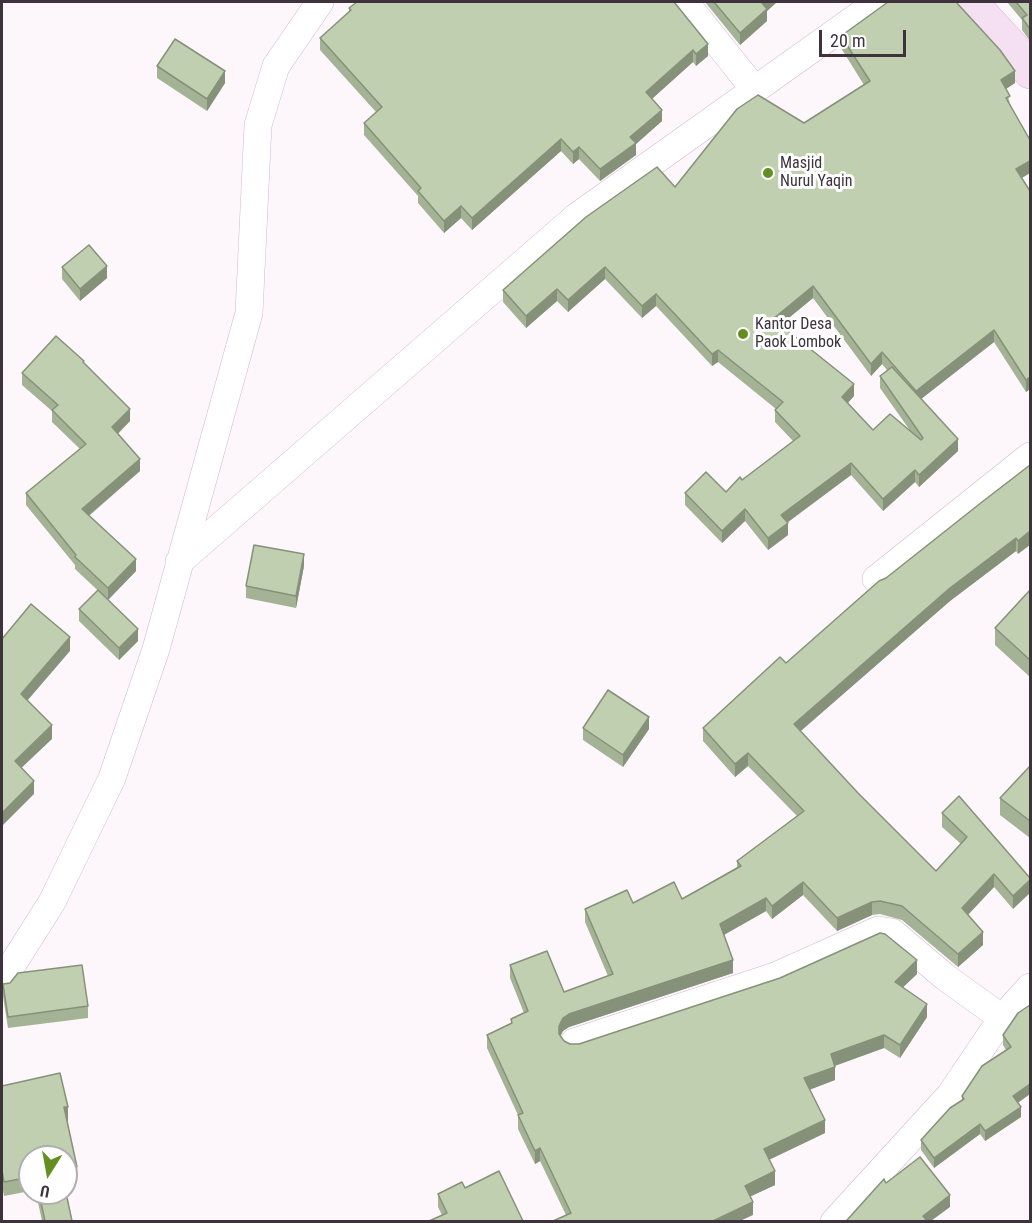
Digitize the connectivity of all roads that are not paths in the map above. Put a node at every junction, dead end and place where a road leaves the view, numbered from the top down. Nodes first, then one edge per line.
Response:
1 (320, 2) edge
2 (685, 2) edge
3 (878, 2) edge
4 (970, 2) edge
5 (1030, 72) edge
6 (755, 90) junction
7 (1030, 456) edge
8 (179, 562) junction
9 (876, 579) dead end
10 (2, 981) edge
11 (1030, 987) edge
12 (1002, 1018) junction
13 (574, 1042) edge
14 (834, 1221) edge

1 - 8 street
2 - 6 street
3 - 6 street
4 - 5 street
6 - 8 street
7 - 9 street
8 - 10 street
11 - 12 street
12 - 13 street
12 - 14 street

